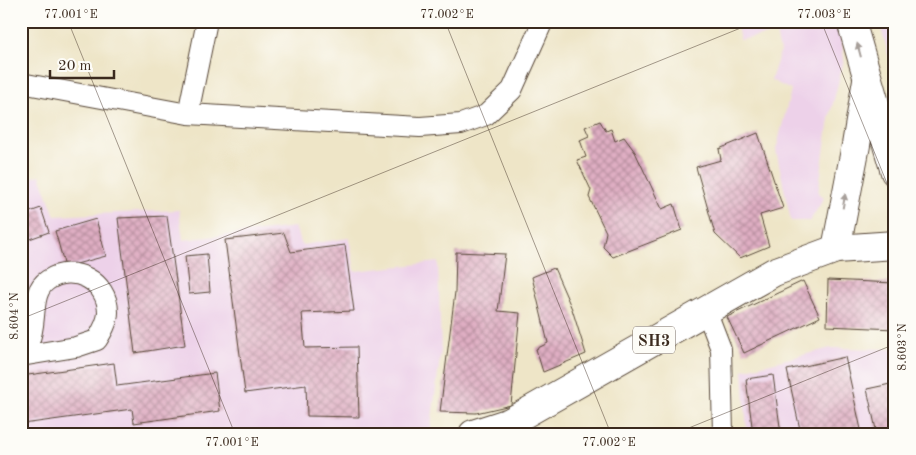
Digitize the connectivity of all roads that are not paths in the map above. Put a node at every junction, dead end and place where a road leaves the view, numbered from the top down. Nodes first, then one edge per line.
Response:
1 (207, 21) edge
2 (543, 21) edge
3 (851, 21) edge
4 (867, 80) junction
5 (21, 83) edge
6 (188, 114) junction
7 (895, 172) edge
8 (895, 245) edge
9 (836, 249) junction
10 (706, 310) junction
11 (21, 349) edge
12 (21, 356) edge
13 (474, 434) edge
14 (723, 434) edge

1 - 6 street
2 - 6 street
4 -> 3 main road
4 - 7 main road
9 -> 4 main road
5 - 6 street
8 - 9 main road, SH3
9 - 10 main road, SH3
10 - 13 main road, SH3
10 - 14 street
11 - 12 street

